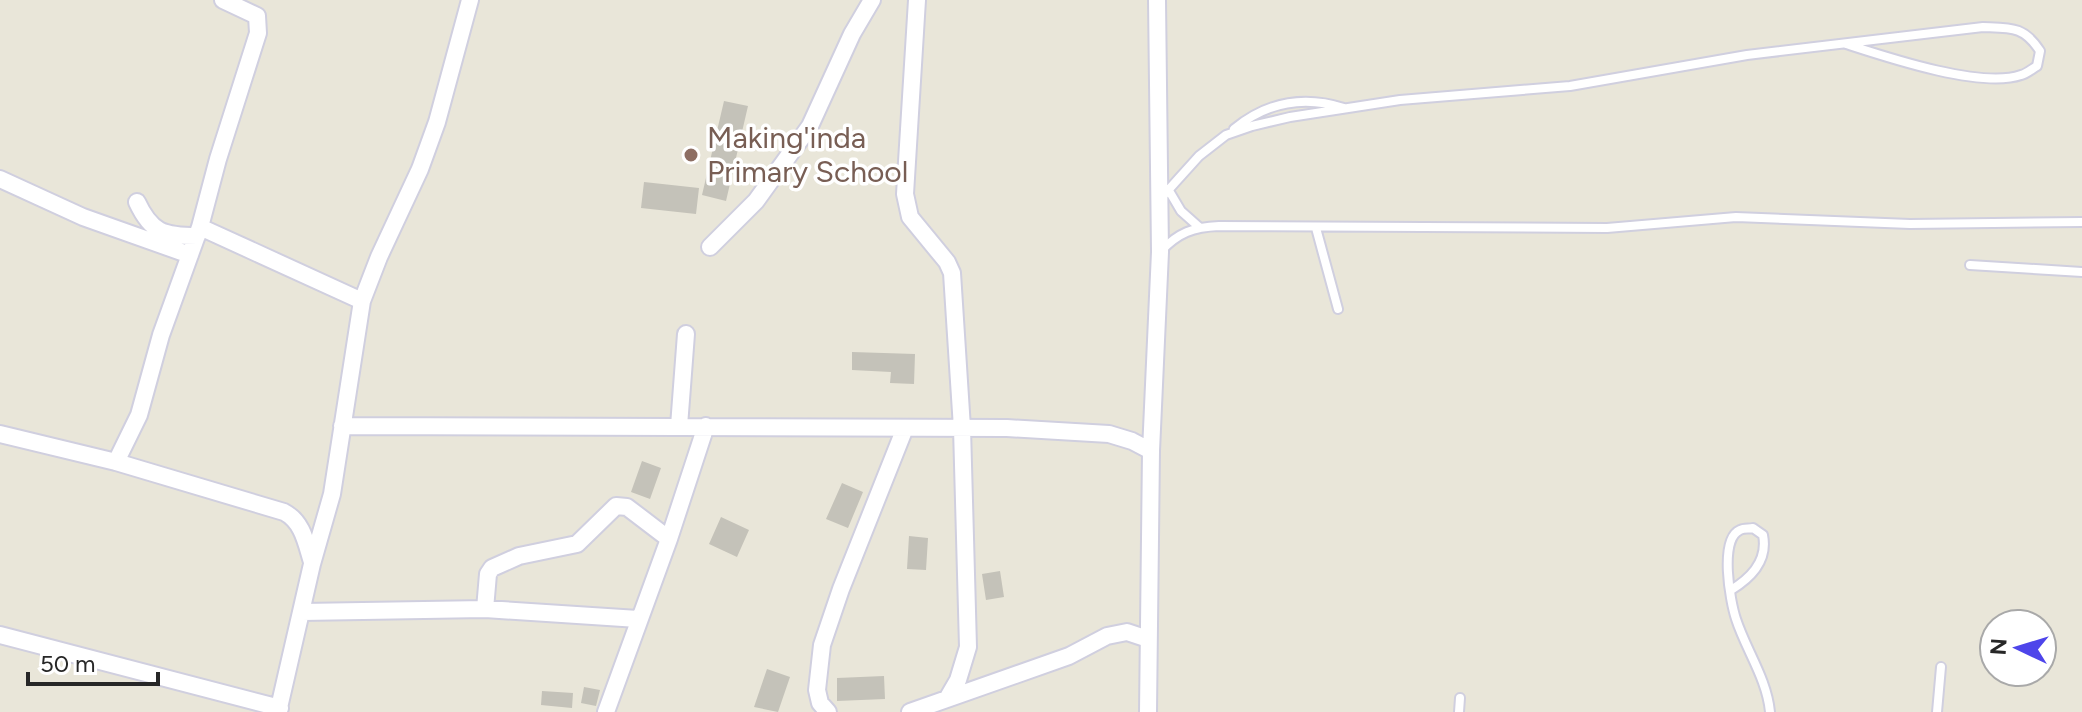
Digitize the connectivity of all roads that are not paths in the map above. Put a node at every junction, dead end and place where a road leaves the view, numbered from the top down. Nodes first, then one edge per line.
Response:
1 (223, 0) edge
2 (470, 0) edge
3 (872, 0) edge
4 (917, 0) edge
5 (1157, 0) edge
6 (1846, 44) junction
7 (1348, 109) junction
8 (1226, 135) junction
9 (0, 179) edge
10 (1163, 195) junction
11 (137, 202) dead end
12 (2082, 222) edge
13 (1199, 227) junction
14 (1316, 228) junction
15 (198, 231) junction
16 (710, 247) dead end
17 (1160, 252) junction
18 (190, 255) junction
19 (1970, 265) dead end
20 (2082, 272) edge
21 (362, 301) junction
22 (1338, 309) dead end
23 (686, 334) dead end
24 (342, 426) junction
25 (679, 426) junction
26 (706, 426) junction
27 (905, 428) junction
28 (962, 428) junction
29 (0, 434) edge
30 (1151, 451) junction
31 (116, 462) junction
32 (669, 539) junction
33 (312, 564) junction
34 (1731, 590) junction
35 (485, 609) junction
36 (302, 612) junction
37 (638, 619) junction
38 (0, 635) edge
39 (1148, 639) junction
40 (1941, 667) dead end
41 (1460, 698) dead end
42 (947, 699) junction
43 (279, 710) edge
44 (606, 712) edge
45 (828, 712) edge
46 (910, 712) edge
47 (1148, 712) edge
48 (1459, 712) edge
49 (1770, 712) edge
50 (1937, 712) edge

1 - 15 street
2 - 21 street
3 - 16 street
4 - 28 street
5 - 10 street
6 - 6 lane
6 - 7 lane
7 - 8 lane
7 - 8 lane
8 - 10 lane
9 - 18 street
10 - 13 lane
10 - 17 street
11 - 15 street
12 - 14 lane
13 - 14 lane
13 - 17 lane
14 - 22 lane
15 - 18 street
15 - 21 street
17 - 30 street
18 - 31 street
19 - 20 lane
21 - 24 street
23 - 25 street
24 - 25 street
24 - 33 street
25 - 26 street
26 - 27 street
26 - 32 street
27 - 28 street
27 - 45 street
28 - 30 street
28 - 42 street
29 - 31 street
30 - 39 street
31 - 33 street
32 - 35 street
32 - 37 street
33 - 36 street
34 - 34 lane
34 - 49 lane
35 - 36 street
35 - 37 street
36 - 43 street
37 - 44 street
38 - 43 street
39 - 42 street
39 - 47 street
40 - 50 lane
41 - 48 lane
42 - 46 street

